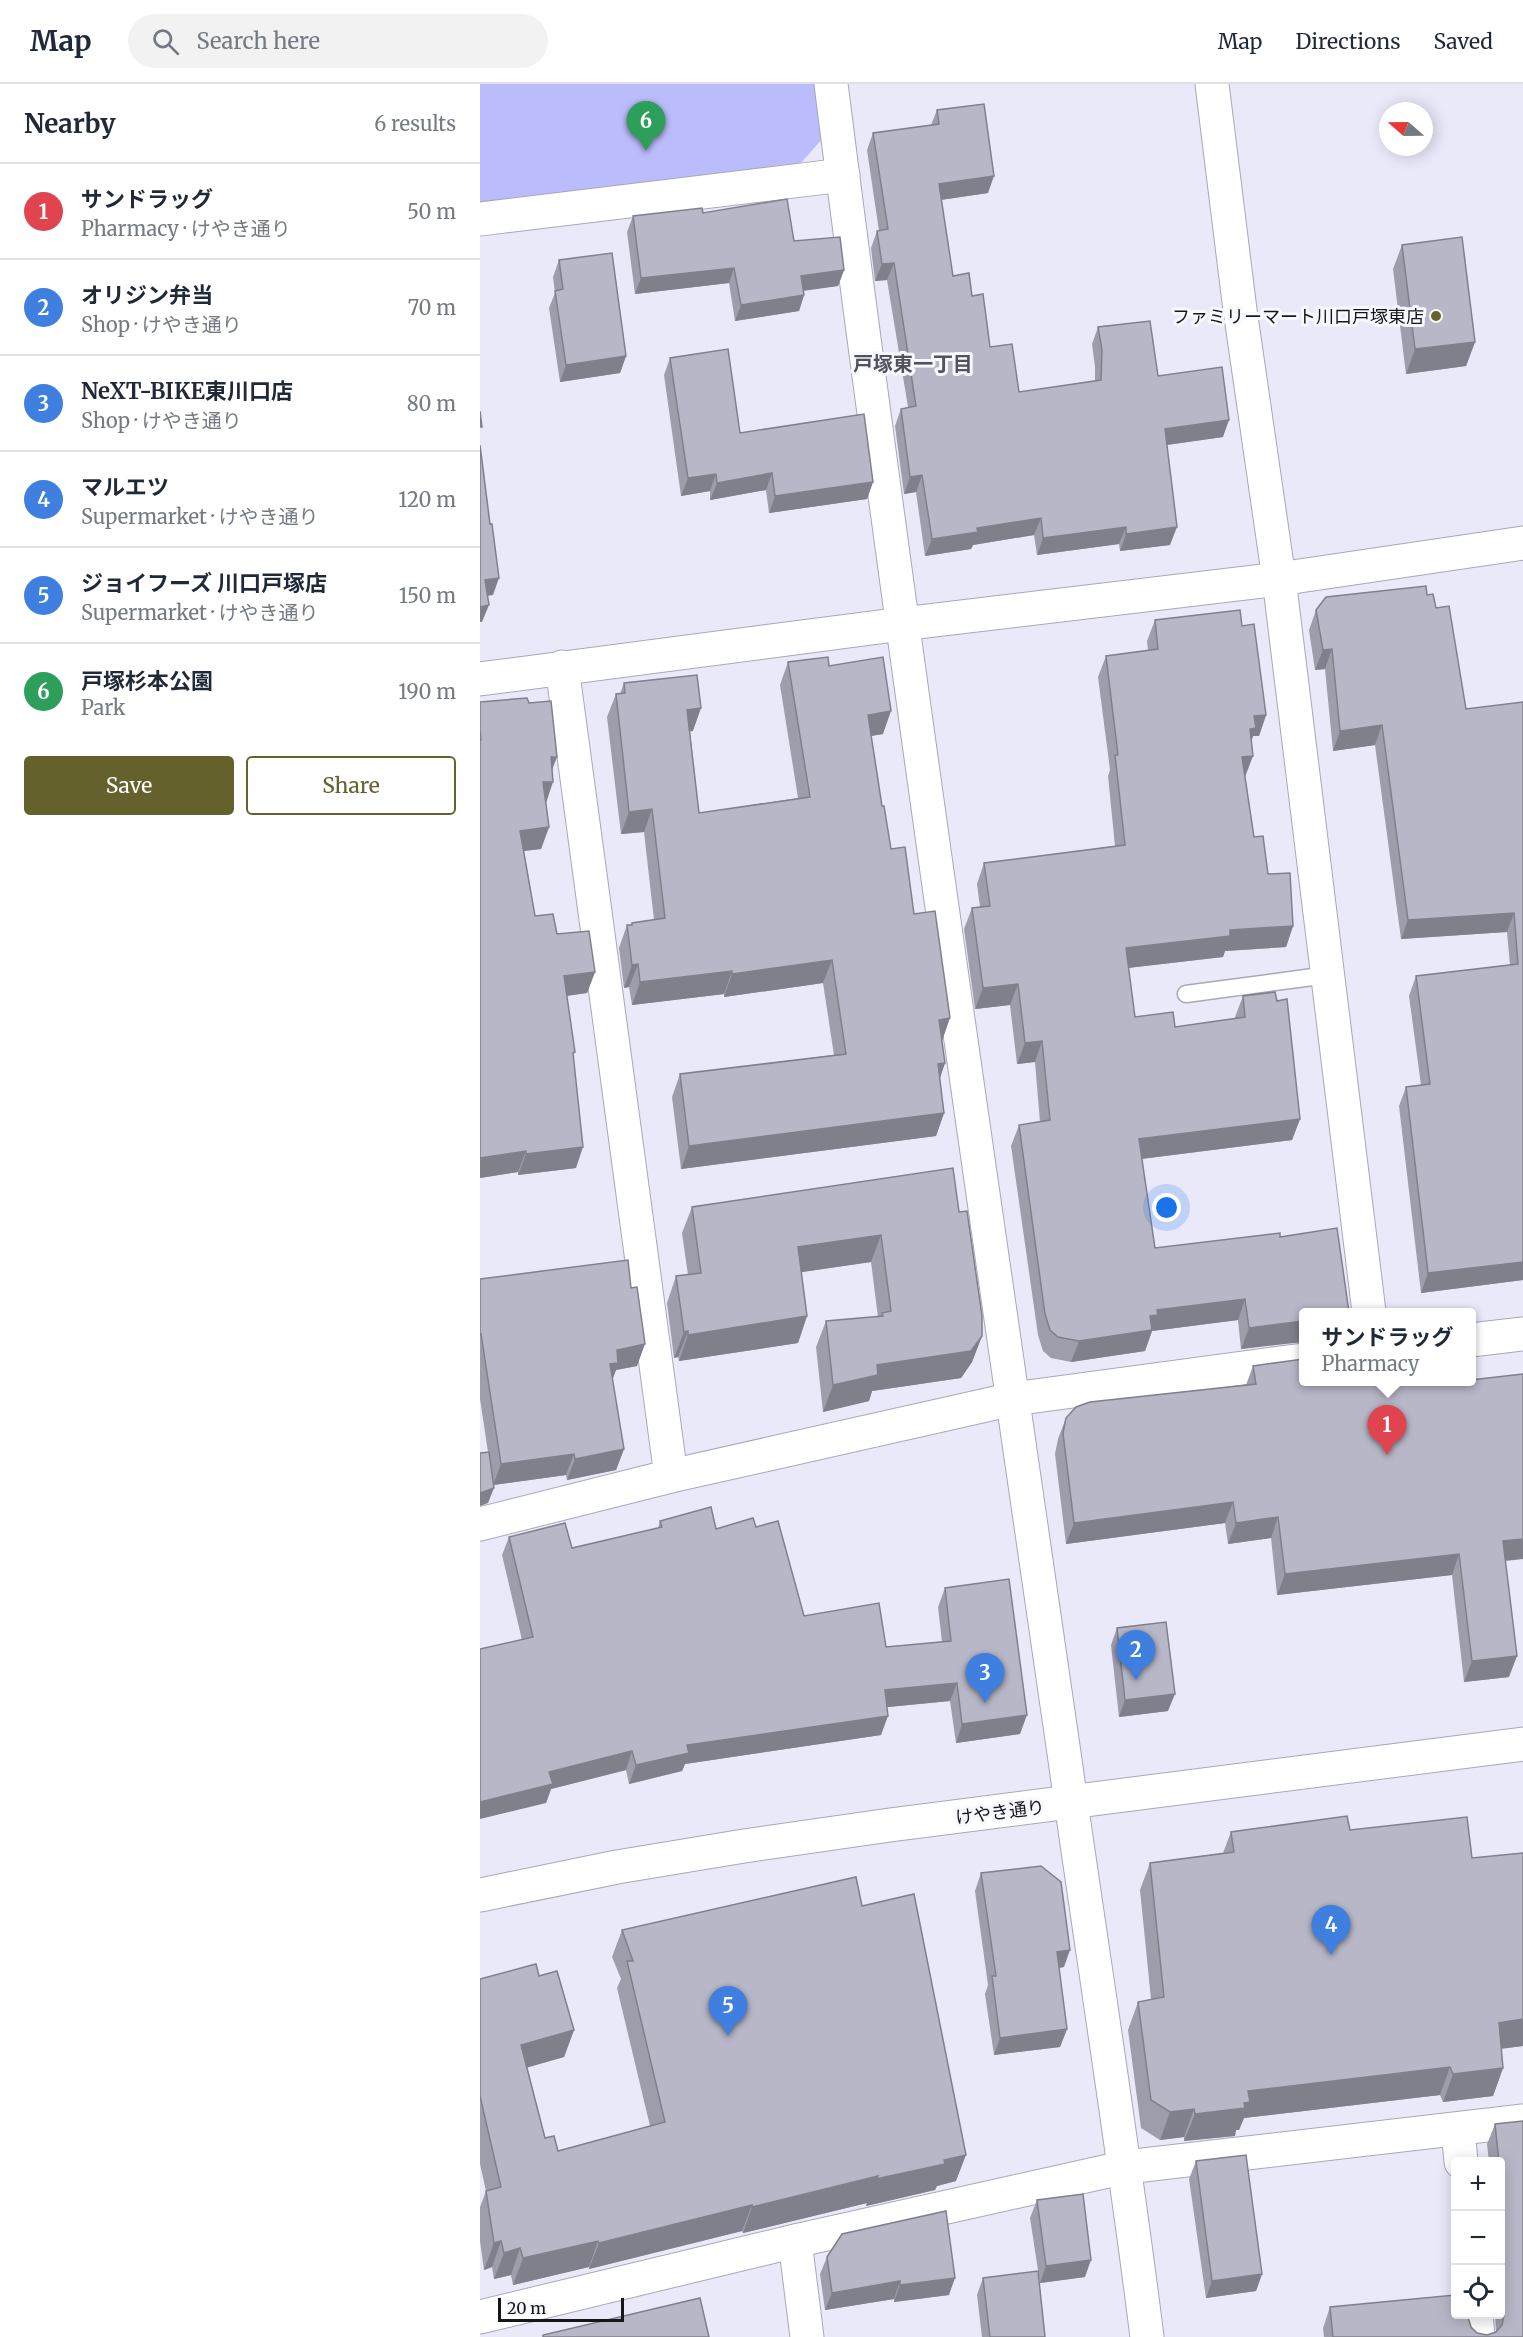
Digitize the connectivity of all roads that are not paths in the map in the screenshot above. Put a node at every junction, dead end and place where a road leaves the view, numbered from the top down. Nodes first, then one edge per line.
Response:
1 (831, 84) edge
2 (1212, 84) edge
3 (843, 175) junction
4 (480, 219) edge
5 (1523, 543) edge
6 (1279, 579) junction
7 (902, 624) junction
8 (562, 667) junction
9 (480, 679) edge
10 (1328, 975) junction
11 (1186, 994) dead end
12 (1369, 1308) edge
13 (1523, 1334) edge
14 (1476, 1339) edge
15 (1299, 1361) edge
16 (1013, 1399) junction
17 (670, 1476) junction
18 (480, 1524) edge
19 (1523, 1744) edge
20 (1071, 1803) junction
21 (480, 1895) edge
22 (1523, 2121) edge
23 (1460, 2146) edge
24 (1126, 2167) junction
25 (795, 2241) junction
26 (480, 2317) edge
27 (1476, 2319) edge
28 (807, 2337) edge
29 (1147, 2337) edge
30 (1478, 2337) edge

1 - 3 street
2 - 6 street
3 - 4 street
3 - 7 street
5 - 6 street
6 - 7 street
6 - 10 street
7 - 8 street
7 - 16 street
8 - 9 street
8 - 17 street
10 - 11 lane
10 - 12 street
13 - 14 street
15 - 16 street
16 - 17 street
16 - 20 street
17 - 18 street
19 - 20 street, けやき通り
20 - 21 street, けやき通り
20 - 24 street
22 - 23 street
23 - 24 street
24 - 25 street
24 - 29 street
25 - 26 street
25 - 28 street
27 - 30 street

